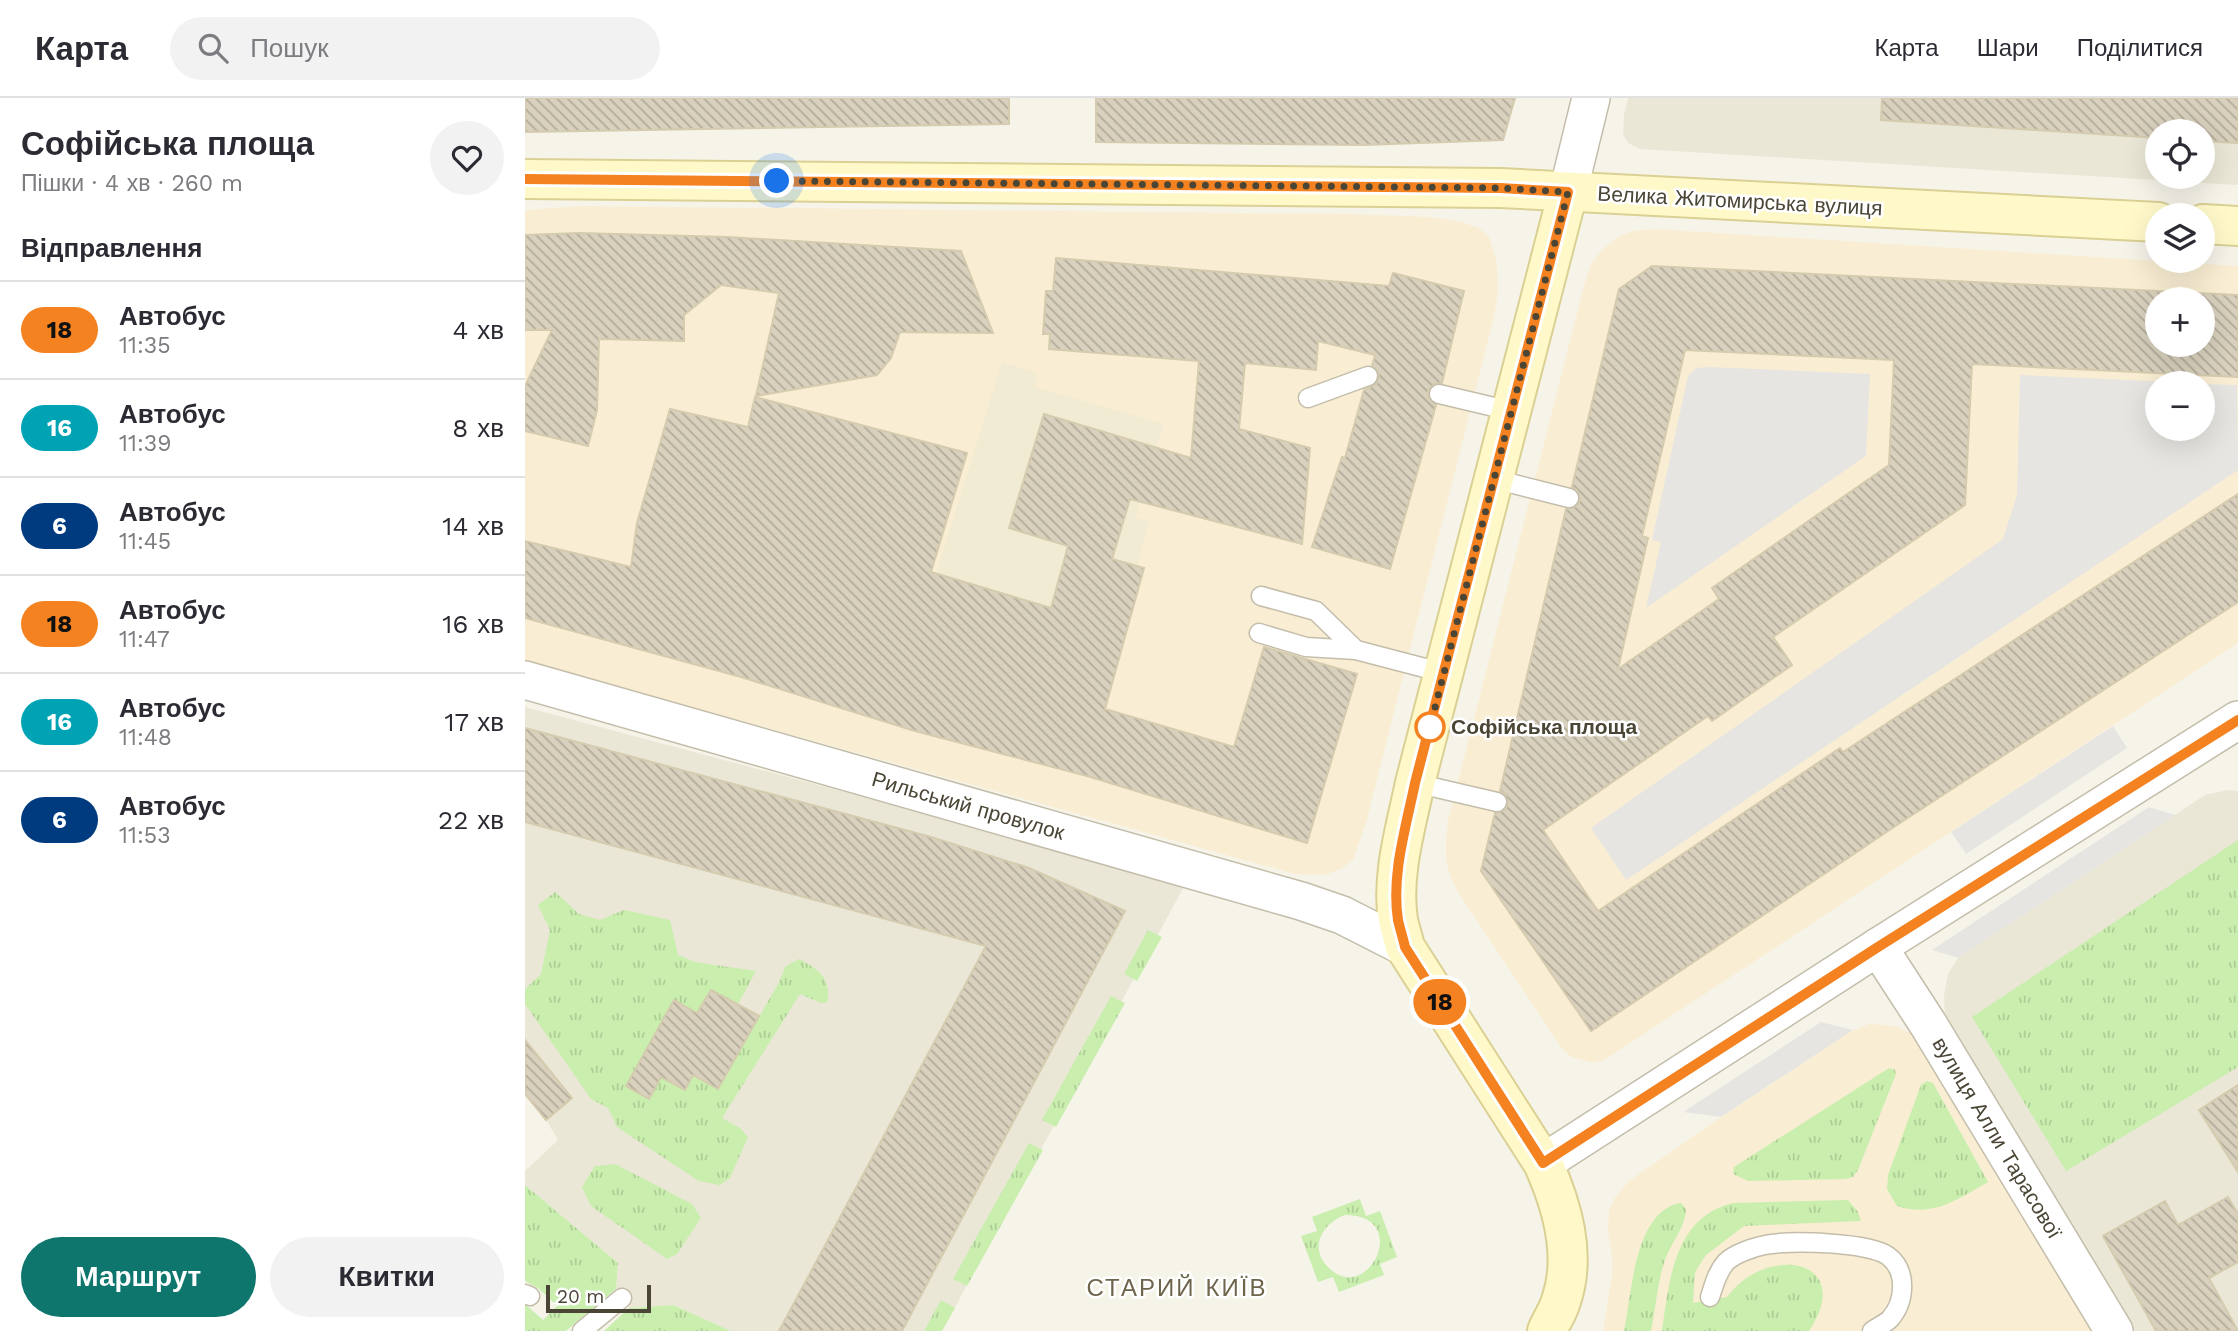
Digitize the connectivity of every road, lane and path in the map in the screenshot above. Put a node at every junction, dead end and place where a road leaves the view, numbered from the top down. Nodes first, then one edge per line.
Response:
1 (1591, 98) edge
2 (525, 180) edge
3 (1568, 192) junction
4 (2145, 221) edge
5 (2215, 225) edge
6 (2238, 226) edge
7 (1368, 376) dead end
8 (1439, 394) dead end
9 (1308, 398) dead end
10 (1511, 411) junction
11 (1494, 479) junction
12 (1569, 498) dead end
13 (1261, 596) dead end
14 (1259, 633) dead end
15 (1356, 650) junction
16 (1444, 673) junction
17 (525, 680) edge
18 (2238, 720) edge
19 (1415, 783) junction
20 (1497, 802) dead end
21 (1405, 947) junction
22 (1878, 947) junction
23 (1543, 1163) junction
24 (1710, 1297) dead end
25 (622, 1298) dead end
26 (582, 1331) edge
27 (1546, 1331) edge
28 (1872, 1331) edge
29 (2114, 1331) edge

1 - 3 street
2 - 3 main road, Велика Житомирська вулиця
3 - 4 main road, Велика Житомирська вулиця
3 - 10 main road
5 - 6 main road
7 - 9 lane
8 - 10 lane
10 - 11 main road
11 - 12 lane
11 - 16 main road
13 - 15 lane
14 - 15 lane
15 - 16 lane
16 - 19 main road
17 - 21 street, Рильський провулок
18 - 22 street
19 - 20 lane
19 - 21 main road
21 - 23 main road
22 - 23 street
22 - 29 street, вулиця Алли Тарасової
23 - 27 main road
24 - 28 lane
25 - 26 lane

